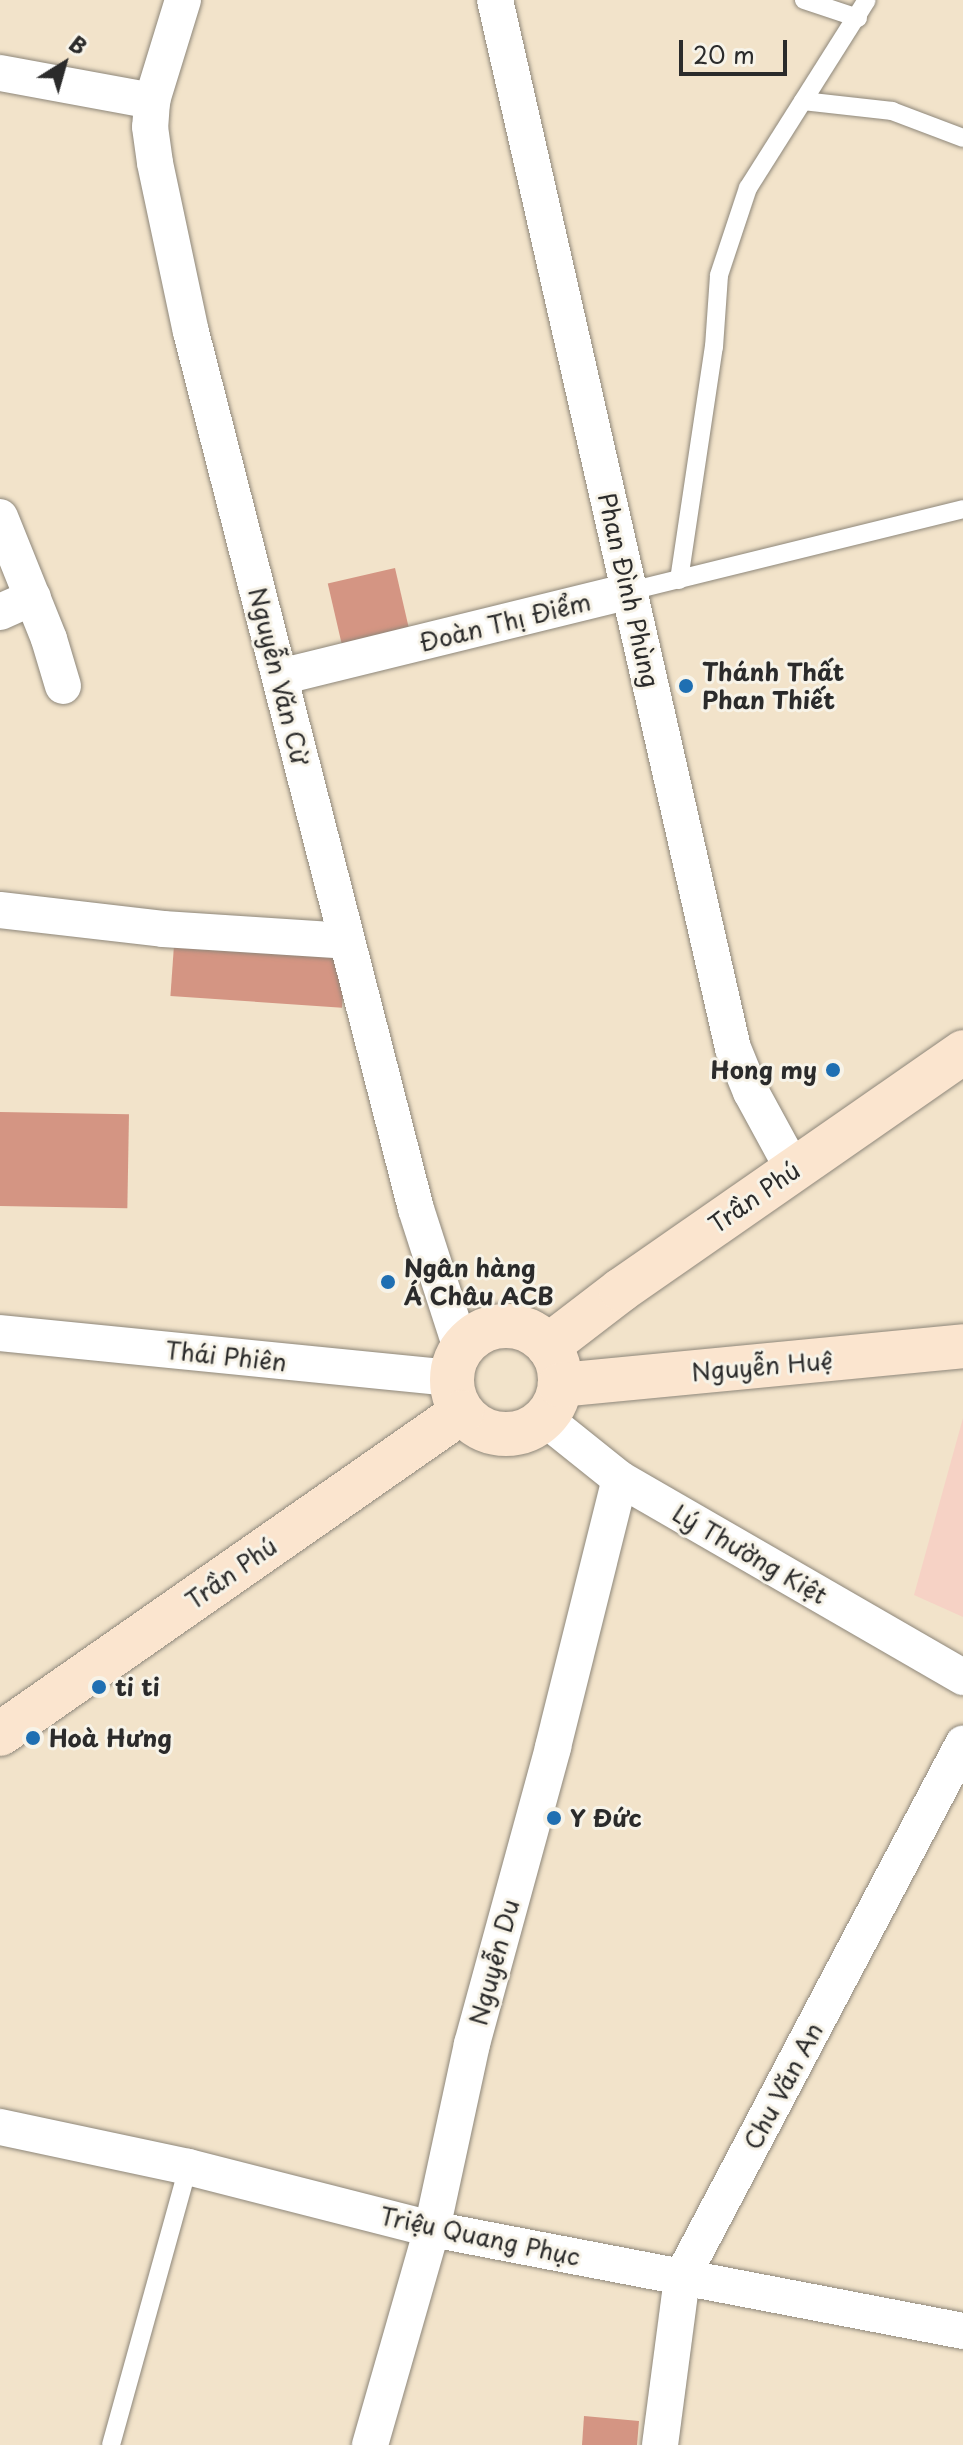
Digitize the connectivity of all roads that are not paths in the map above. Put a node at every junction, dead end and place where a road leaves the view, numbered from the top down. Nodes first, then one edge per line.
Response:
1 (183, 0) edge
2 (495, 0) edge
3 (804, 0) edge
4 (867, 0) edge
5 (858, 18) junction
6 (0, 73) edge
7 (152, 101) junction
8 (803, 101) junction
9 (963, 138) edge
10 (963, 509) edge
11 (0, 517) edge
12 (679, 580) junction
13 (630, 591) junction
14 (33, 597) junction
15 (0, 612) edge
16 (280, 677) junction
17 (63, 686) dead end
18 (0, 910) edge
19 (347, 941) junction
20 (963, 1052) edge
21 (793, 1169) junction
22 (0, 1333) edge
23 (963, 1346) edge
24 (458, 1379) junction
25 (551, 1383) junction
26 (620, 1479) junction
27 (963, 1677) edge
28 (0, 1734) edge
29 (963, 1744) edge
30 (0, 2127) edge
31 (188, 2167) junction
32 (432, 2229) junction
33 (682, 2277) junction
34 (963, 2331) edge
35 (111, 2445) edge
36 (370, 2445) edge
37 (660, 2445) edge

1 - 7 street, Nguyễn Văn Cừ
2 - 13 street, Phan Đình Phùng
3 - 5 lane
4 - 5 lane
5 - 8 lane
6 - 7 street
7 - 16 street, Nguyễn Văn Cừ
8 - 9 lane
8 - 12 lane
10 - 12 lane, Đoàn Thị Điểm
11 - 14 street
12 - 13 lane, Đoàn Thị Điểm
13 - 16 street, Đoàn Thị Điểm
13 - 21 street, Phan Đình Phùng
14 - 15 street
14 - 17 street
16 - 19 street, Nguyễn Văn Cừ
18 - 19 street
19 - 24 street, Nguyễn Văn Cừ
20 - 21 main road, Trần Phú
21 - 25 main road, Trần Phú
22 - 24 street, Thái Phiên
23 - 25 main road, Nguyễn Huệ
24 - 25 main road
24 - 25 main road
24 - 28 main road, Trần Phú
25 - 26 street, Lý Thường Kiệt
26 - 27 street, Lý Thường Kiệt
26 - 32 street, Nguyễn Du
29 - 33 street, Chu Văn An
30 - 31 street, Triệu Quang Phục
31 - 32 street, Triệu Quang Phục
31 - 35 lane
32 - 33 street, Triệu Quang Phục
32 - 36 street, Nguyễn Du
33 - 34 street, Triệu Quang Phục
33 - 37 street, Chu Văn An

